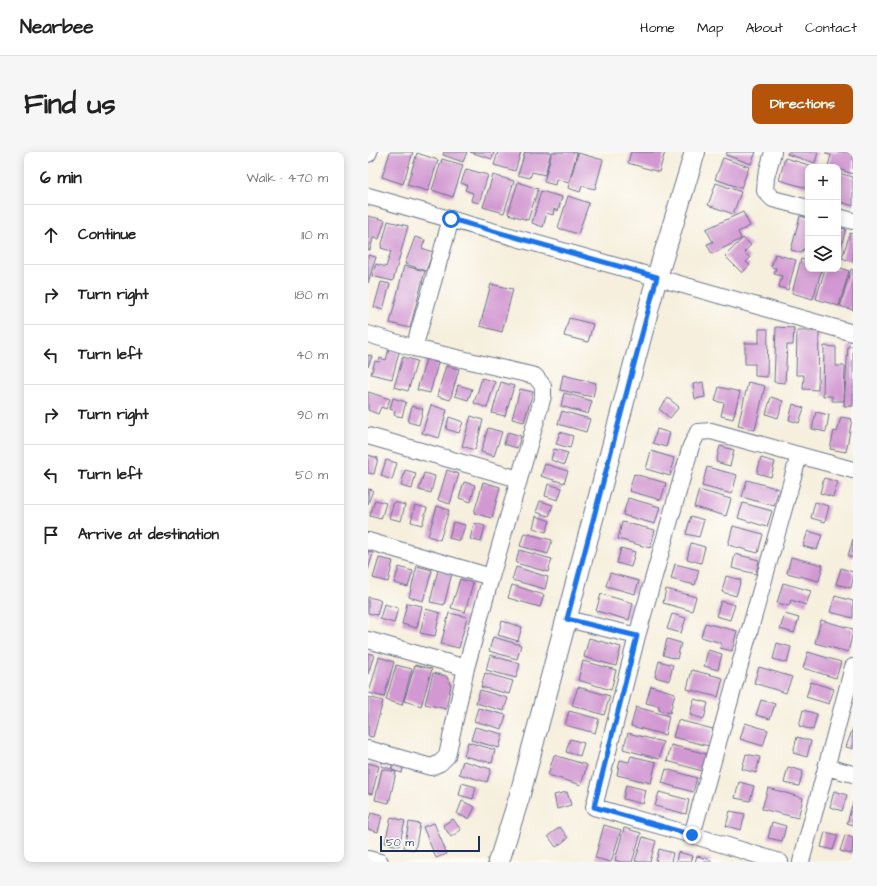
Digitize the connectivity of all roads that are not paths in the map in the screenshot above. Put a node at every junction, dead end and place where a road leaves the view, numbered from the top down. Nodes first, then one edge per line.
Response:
1 (695, 152) edge
2 (773, 152) edge
3 (368, 196) edge
4 (805, 207) edge
5 (841, 218) edge
6 (451, 219) junction
7 (853, 221) edge
8 (657, 277) junction
9 (853, 333) edge
10 (368, 334) edge
11 (414, 348) junction
12 (368, 436) edge
13 (799, 455) junction
14 (853, 470) edge
15 (519, 479) junction
16 (368, 541) edge
17 (491, 577) junction
18 (567, 619) junction
19 (637, 636) junction
20 (368, 640) edge
21 (466, 668) junction
22 (853, 668) edge
23 (368, 749) edge
24 (826, 767) junction
25 (853, 774) edge
26 (692, 835) junction
27 (368, 859) edge
28 (380, 862) edge
29 (498, 862) edge
30 (780, 862) edge
31 (801, 862) edge

1 - 8 street
2 - 4 street
3 - 6 street
5 - 7 street
6 - 8 street
6 - 11 street
8 - 9 street
8 - 18 street
10 - 11 street
11 - 15 street
12 - 15 street
13 - 14 street
13 - 19 street
13 - 26 street
15 - 17 street
16 - 17 street
17 - 21 street
18 - 19 street
18 - 29 street
19 - 26 street
20 - 21 street
21 - 23 street
22 - 24 street
24 - 25 street
24 - 31 street
26 - 30 street
27 - 28 street

